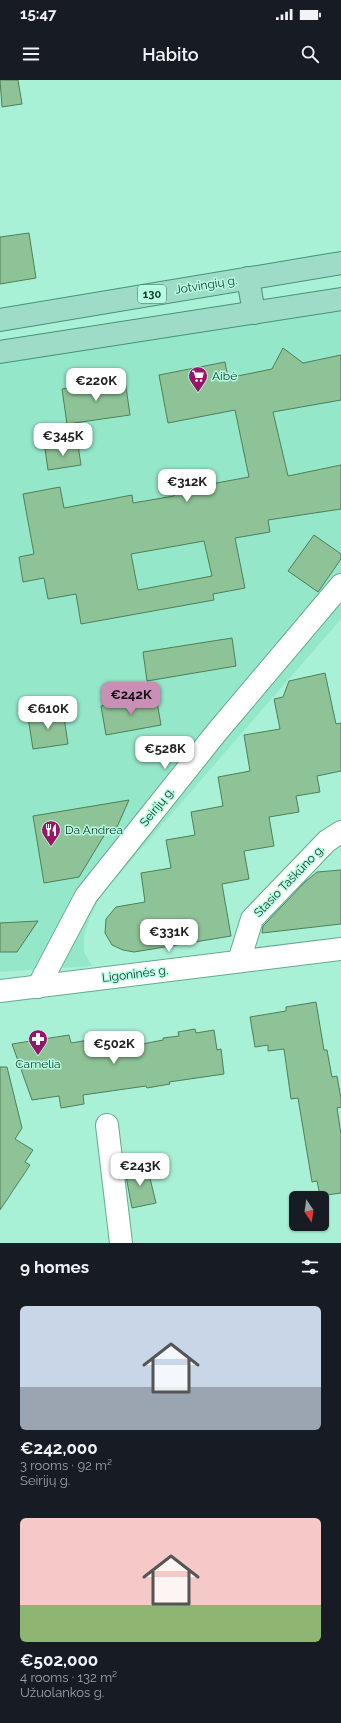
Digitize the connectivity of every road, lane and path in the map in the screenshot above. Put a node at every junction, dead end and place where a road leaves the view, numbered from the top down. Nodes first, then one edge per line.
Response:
1 (341, 263) edge
2 (248, 278) junction
3 (341, 299) edge
4 (254, 314) junction
5 (0, 320) edge
6 (0, 352) edge
7 (341, 585) edge
8 (341, 832) edge
9 (341, 949) edge
10 (239, 961) junction
11 (38, 987) junction
12 (0, 991) edge
13 (107, 1125) dead end
14 (121, 1243) edge

1 - 2 main road, Jotvingių g. / 130
2 - 4 main road
2 - 5 main road, Jotvingių g. / 130
3 - 4 main road
4 - 6 main road
7 - 11 street, Seirijų g.
8 - 10 street, Stasio Taškūno g.
9 - 10 street, Ligoninės g.
10 - 11 street, Ligoninės g.
11 - 12 street, Ligoninės g.
13 - 14 street

